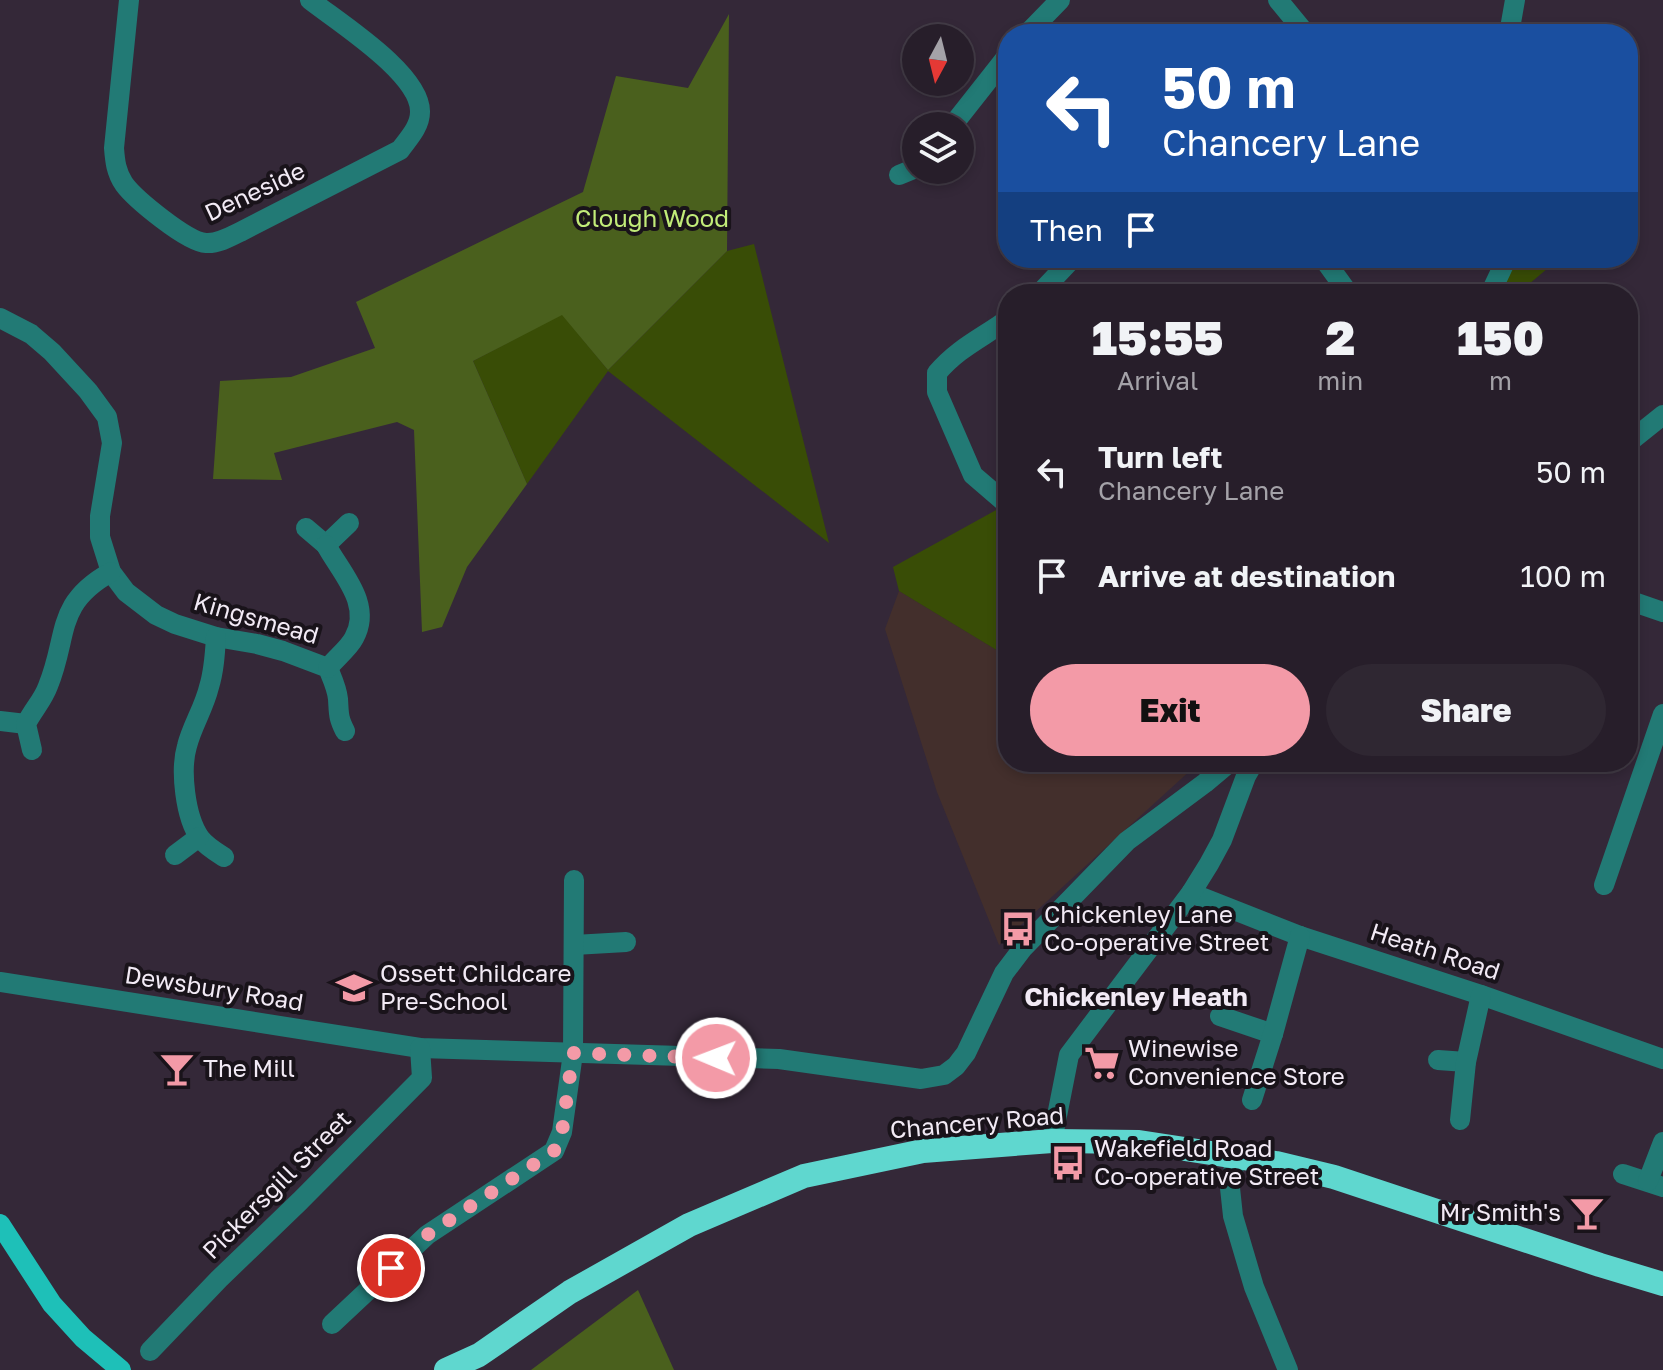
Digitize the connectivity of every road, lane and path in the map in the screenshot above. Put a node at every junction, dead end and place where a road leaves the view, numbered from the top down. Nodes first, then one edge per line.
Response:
1 (129, 0) edge
2 (310, 0) edge
3 (1060, 0) edge
4 (1278, 0) edge
5 (1515, 0) edge
6 (1037, 24) edge
7 (1298, 24) edge
8 (1511, 24) edge
9 (998, 68) edge
10 (963, 112) edge
11 (1064, 268) edge
12 (1048, 284) edge
13 (0, 318) edge
14 (998, 327) edge
15 (1663, 415) edge
16 (1638, 435) edge
17 (998, 496) edge
18 (349, 523) dead end
19 (306, 528) dead end
20 (326, 545) junction
21 (111, 572) junction
22 (1638, 603) edge
23 (1663, 612) edge
24 (216, 637) junction
25 (328, 668) junction
26 (1663, 714) edge
27 (0, 721) edge
28 (26, 724) junction
29 (345, 731) dead end
30 (32, 750) dead end
31 (1218, 772) edge
32 (1249, 772) edge
33 (1205, 783) junction
34 (1231, 813) junction
35 (199, 837) junction
36 (175, 855) dead end
37 (224, 857) dead end
38 (574, 880) dead end
39 (1604, 885) dead end
40 (1191, 893) junction
41 (1300, 936) junction
42 (626, 942) dead end
43 (574, 945) junction
44 (0, 982) edge
45 (1481, 995) junction
46 (1220, 1016) dead end
47 (1273, 1034) junction
48 (420, 1048) junction
49 (573, 1053) junction
50 (1663, 1059) edge
51 (1438, 1060) dead end
52 (1466, 1062) junction
53 (1252, 1100) dead end
54 (1460, 1120) dead end
55 (1052, 1141) junction
56 (1663, 1142) edge
57 (1236, 1156) junction
58 (1623, 1174) dead end
59 (1656, 1184) edge
60 (0, 1224) edge
61 (1663, 1284) edge
62 (332, 1324) dead end
63 (150, 1351) dead end
64 (473, 1362) edge
65 (118, 1369) edge
66 (446, 1370) edge
67 (1288, 1370) edge

1 - 2 street, Deneside
3 - 6 street
4 - 7 street
5 - 8 street
9 - 10 street
11 - 12 street
13 - 21 street, Kingsmead
14 - 17 street
15 - 16 street
18 - 20 street
19 - 20 street, Kingsmead
20 - 25 street, Kingsmead
21 - 24 street, Kingsmead
21 - 28 street
22 - 23 street
24 - 25 street, Kingsmead
24 - 35 street
25 - 29 street, Kingsmead
26 - 39 street
27 - 28 street
28 - 30 street
31 - 33 street
32 - 34 street
33 - 34 street
33 - 49 street, Dewsbury Road
34 - 40 street
35 - 36 street
35 - 37 street
38 - 43 street
40 - 41 street, Heath Road
40 - 55 street
41 - 45 street, Heath Road
41 - 47 street
42 - 43 street
43 - 49 street
44 - 48 street, Dewsbury Road
45 - 50 street, Heath Road
45 - 52 street
46 - 47 street
47 - 53 street
48 - 49 street, Dewsbury Road
48 - 63 street, Pickersgill Street
49 - 62 street
51 - 52 street
52 - 54 street
55 - 57 highway, Chancery Road
55 - 64 highway, Chancery Road
56 - 59 street
57 - 61 highway, Chancery Road
57 - 67 street
58 - 59 street
60 - 65 main road
64 - 66 highway, Chancery Road

